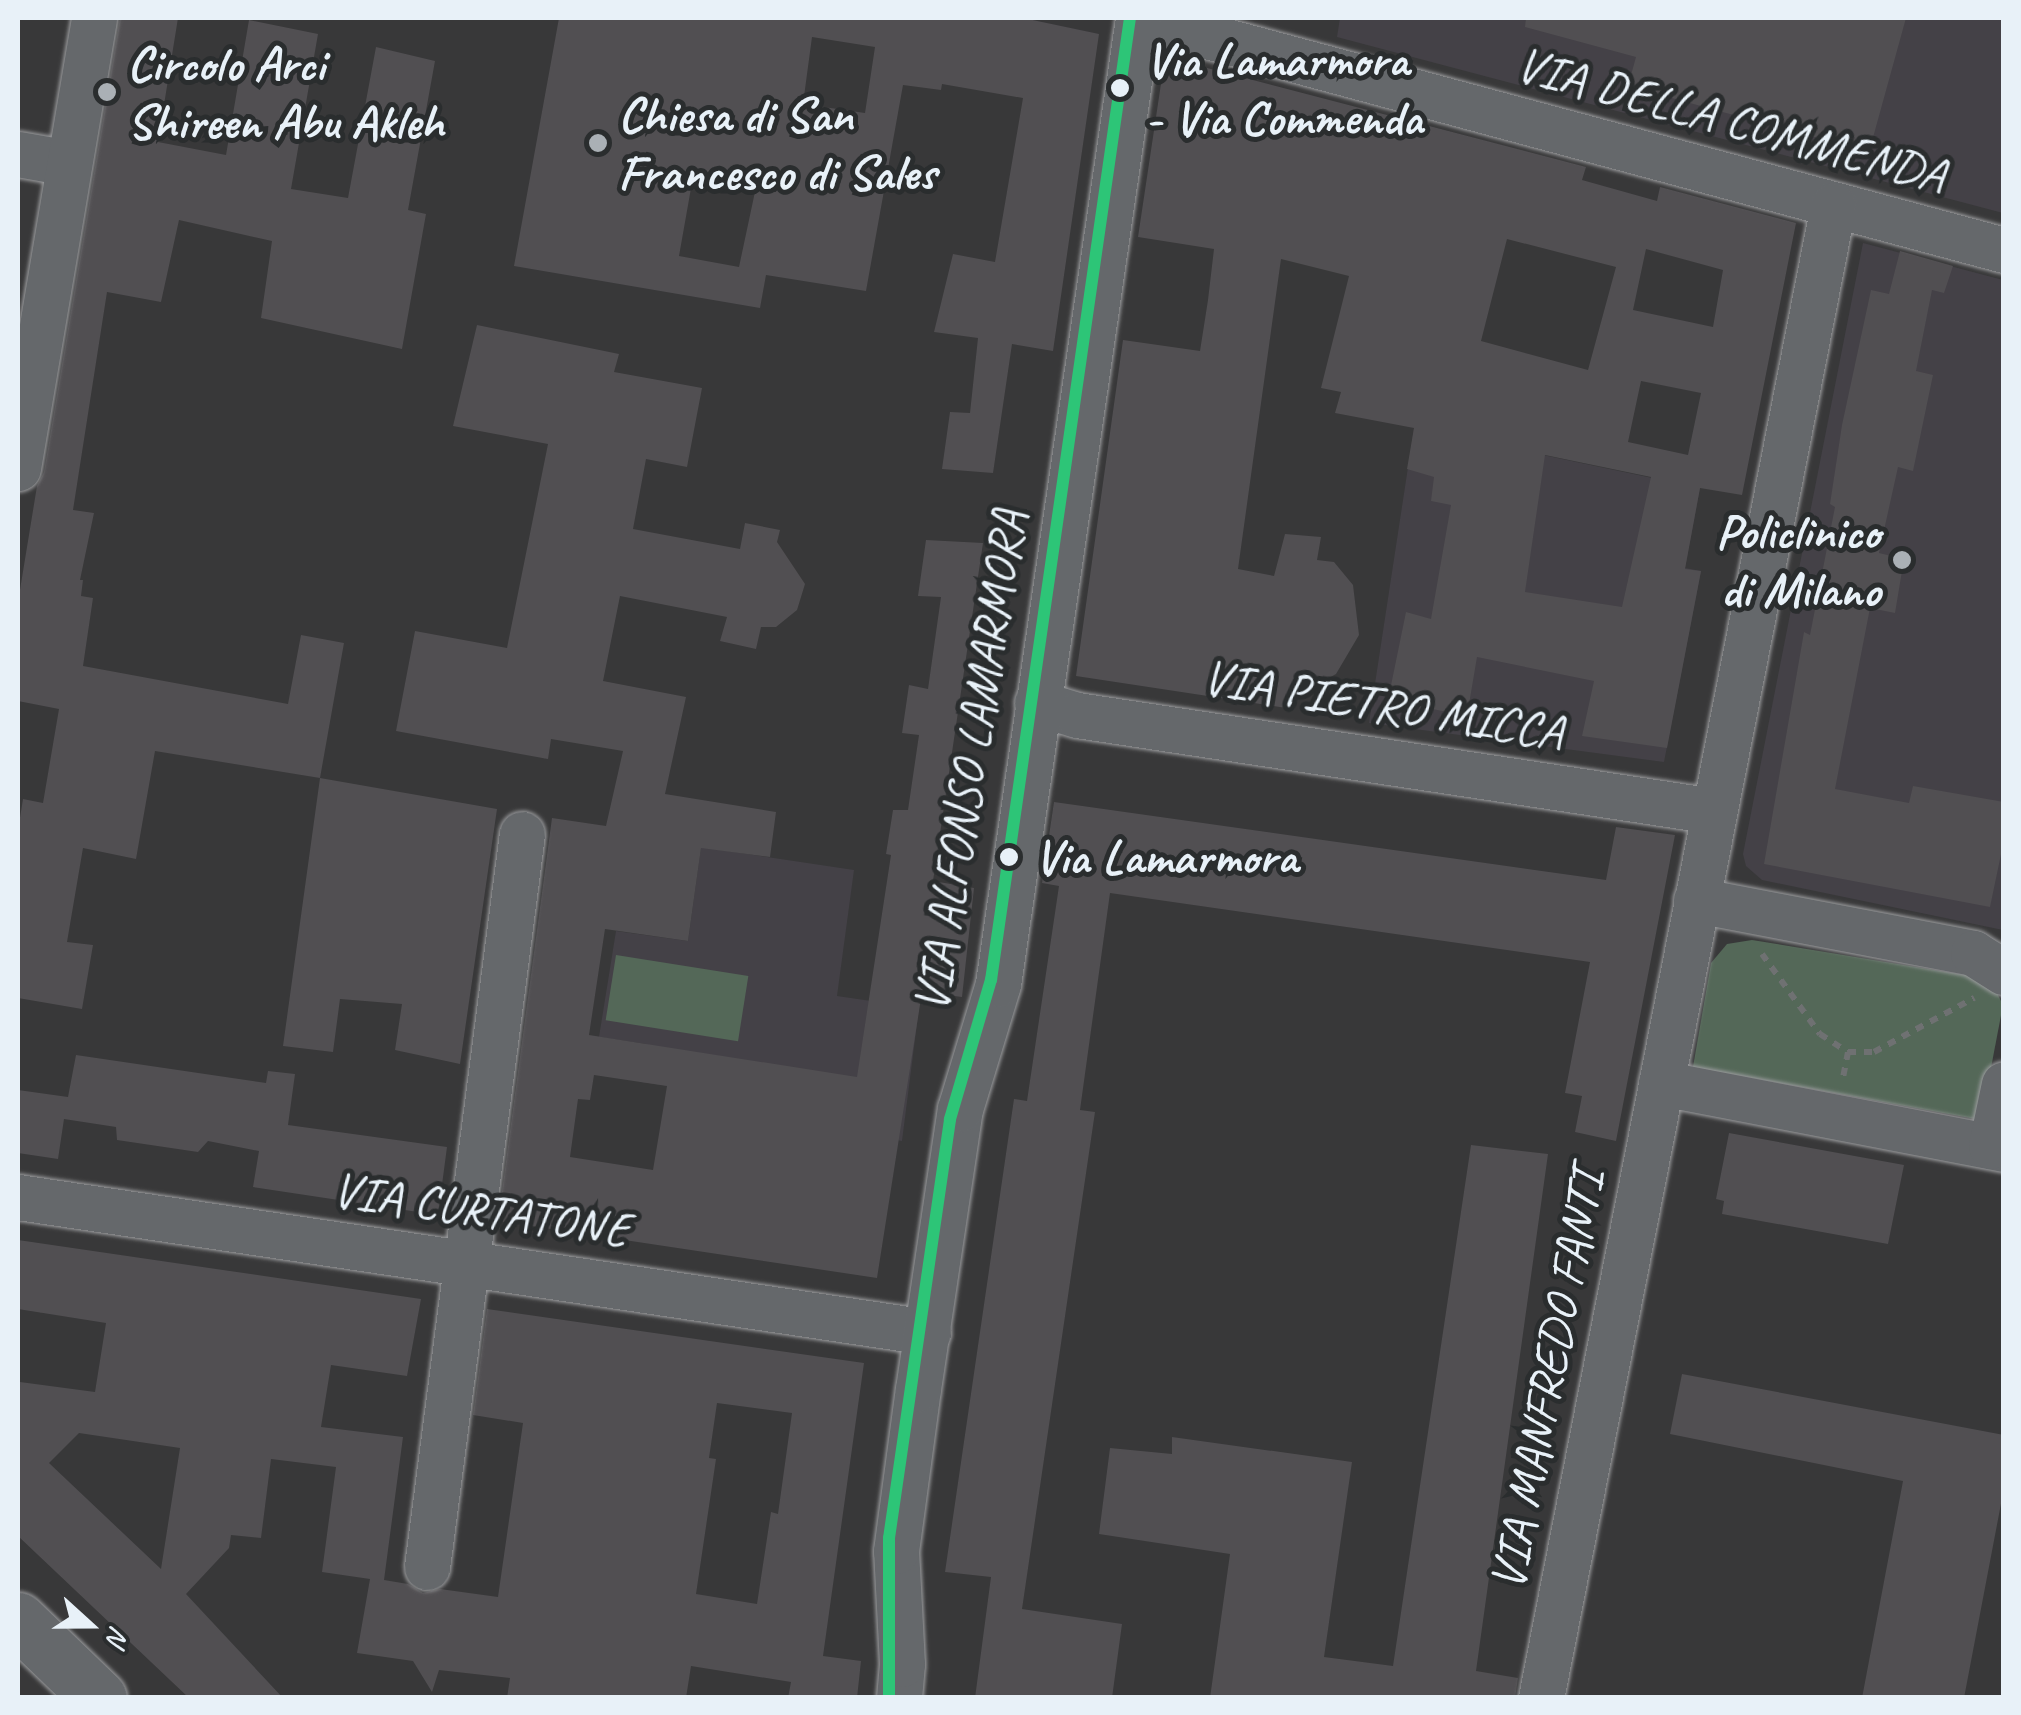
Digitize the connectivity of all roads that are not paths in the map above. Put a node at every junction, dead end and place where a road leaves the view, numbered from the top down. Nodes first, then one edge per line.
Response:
1 (94, 18) edge
2 (1139, 18) edge
3 (18, 154) edge
4 (70, 163) junction
5 (1834, 205) junction
6 (2004, 250) edge
7 (22, 408) edge
8 (18, 468) edge
9 (1037, 703) junction
10 (1714, 811) junction
11 (522, 834) dead end
12 (1696, 900) junction
13 (1990, 984) edge
14 (1662, 1083) junction
15 (2004, 1084) edge
16 (1997, 1147) edge
17 (18, 1197) edge
18 (464, 1264) junction
19 (928, 1332) junction
20 (427, 1566) dead end
21 (18, 1620) edge
22 (99, 1698) edge
23 (899, 1698) edge
24 (1541, 1698) edge

1 - 4 street
2 - 5 street, VIA DELLA COMMENDA
2 - 9 street, VIA ALFONSO LAMARMORA
3 - 4 street
4 - 7 street
5 - 6 street, VIA DELLA COMMENDA
5 - 10 street
7 - 8 street
9 - 10 street, VIA PIETRO MICCA
9 - 19 street, VIA ALFONSO LAMARMORA
10 - 12 street
11 - 18 street
12 - 13 street
12 - 14 street, VIA MANFREDO FANTI
14 - 16 street
14 - 24 street, VIA MANFREDO FANTI
15 - 16 street
17 - 18 street, VIA CURTATONE
18 - 19 street, VIA CURTATONE
18 - 20 street
19 - 23 street, VIA ALFONSO LAMARMORA
21 - 22 main road

